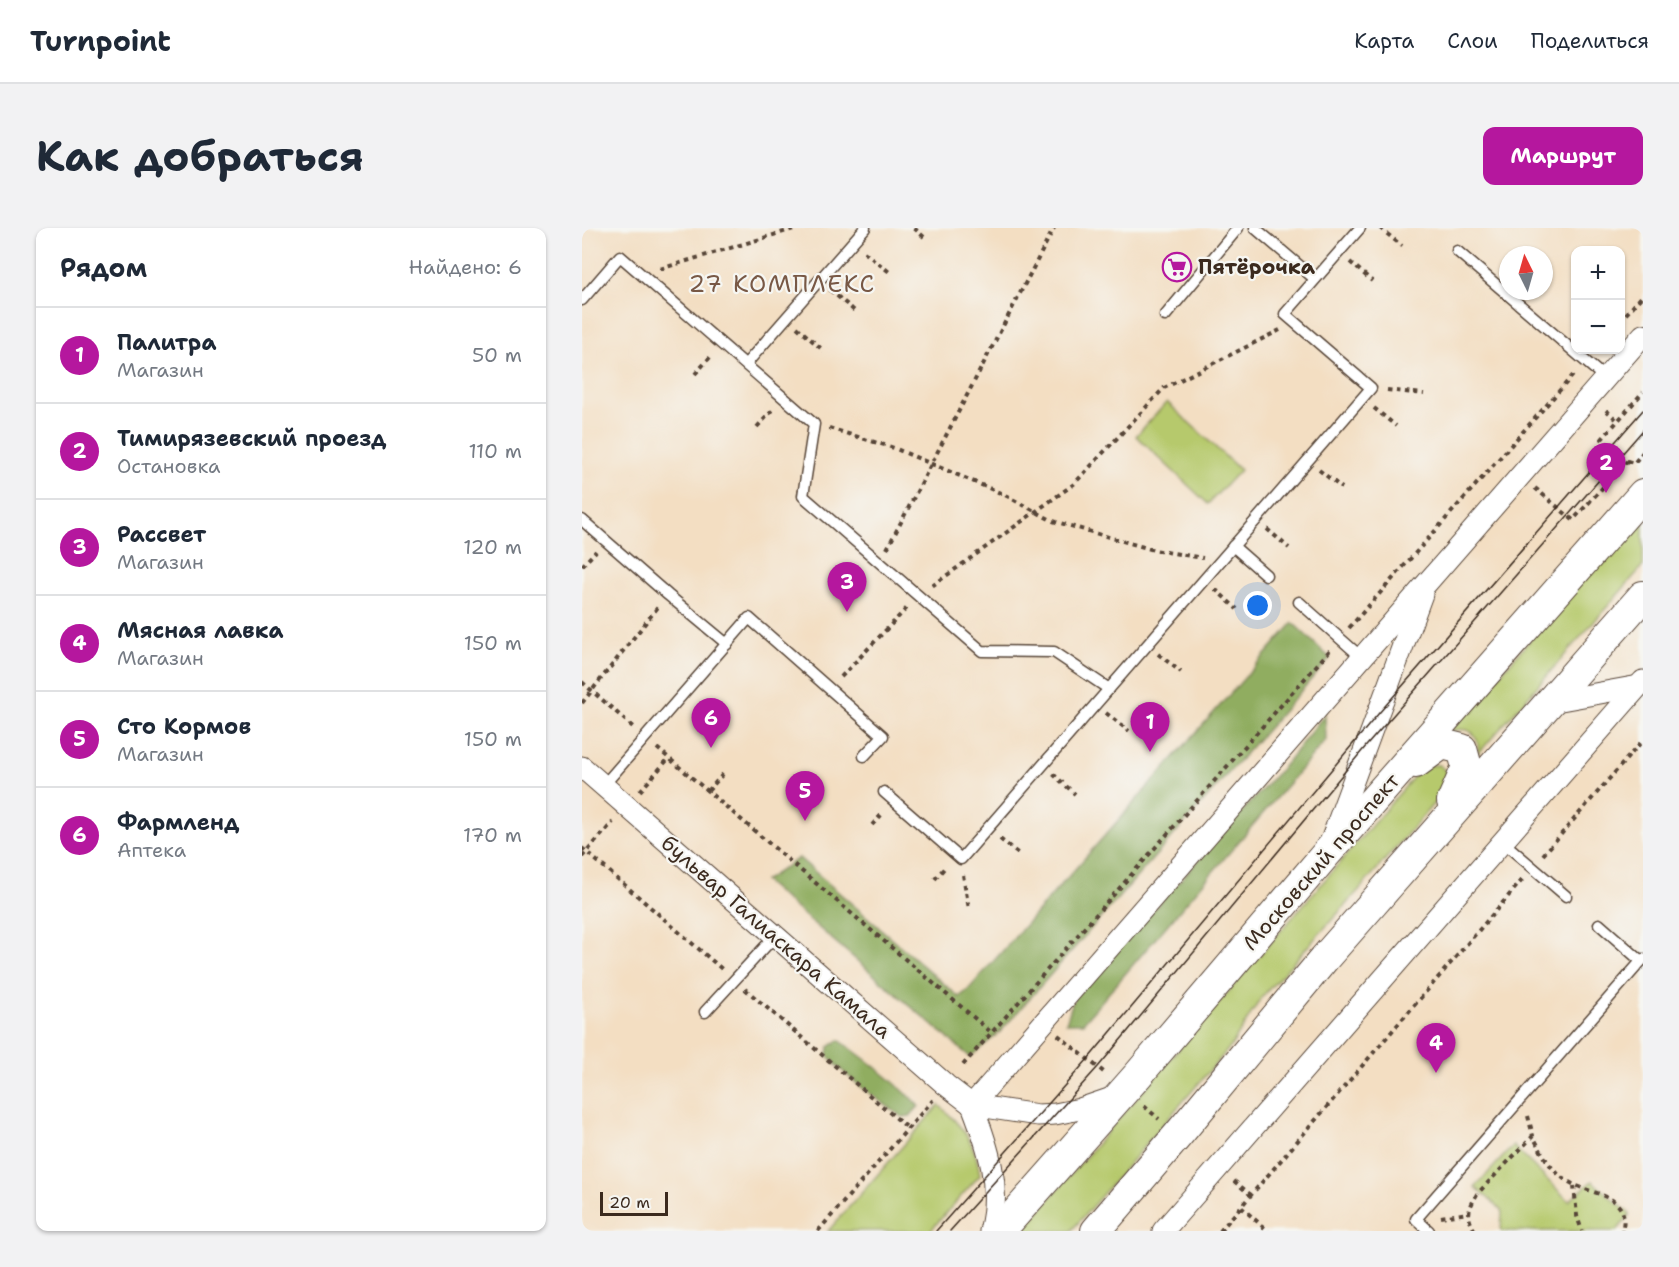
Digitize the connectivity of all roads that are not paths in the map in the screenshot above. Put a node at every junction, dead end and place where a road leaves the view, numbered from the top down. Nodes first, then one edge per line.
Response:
1 (865, 228) edge
2 (1238, 228) edge
3 (1254, 228) edge
4 (1360, 228) edge
5 (1457, 251) dead end
6 (1315, 279) junction
7 (582, 300) edge
8 (1165, 316) dead end
9 (1643, 335) edge
10 (746, 364) junction
11 (1605, 378) junction
12 (1643, 494) edge
13 (582, 520) edge
14 (1233, 546) junction
15 (1266, 575) dead end
16 (1426, 582) junction
17 (1643, 596) edge
18 (1299, 602) dead end
19 (728, 644) junction
20 (1361, 657) junction
21 (1641, 684) edge
22 (1109, 689) junction
23 (1550, 702) junction
24 (864, 756) dead end
25 (582, 767) edge
26 (1390, 782) junction
27 (603, 786) junction
28 (884, 792) dead end
29 (1439, 828) junction
30 (1503, 842) junction
31 (1326, 854) junction
32 (1566, 896) dead end
33 (1599, 924) dead end
34 (775, 936) junction
35 (1642, 960) edge
36 (705, 1012) dead end
37 (1118, 1096) junction
38 (972, 1105) junction
39 (1106, 1228) edge
40 (990, 1231) edge
41 (999, 1231) edge
42 (1163, 1231) edge
43 (1429, 1231) edge

1 - 10 lane
2 - 8 lane
3 - 6 lane
4 - 6 lane
5 - 11 lane
6 - 14 lane
7 - 10 lane
9 - 11 street
10 - 22 lane
11 - 16 street
12 - 26 main road, Московский проспект
13 - 19 lane
14 - 15 lane
14 - 22 lane
16 - 20 street
16 - 31 street
17 - 23 main road
18 - 20 lane
19 - 24 lane
19 - 27 lane
20 - 38 street
21 - 23 street
21 - 30 street
22 - 28 lane
23 - 29 main road
25 - 27 street, бульвар Галиаскара Камала
26 - 29 main road
26 - 31 main road, Московский проспект
27 - 34 street, бульвар Галиаскара Камала
29 - 39 main road
30 - 32 lane
30 - 42 street
31 - 37 main road, Московский проспект
33 - 35 lane
34 - 36 lane
34 - 38 street, бульвар Галиаскара Камала
35 - 43 lane
37 - 38 street, бульвар Галиаскара Камала
37 - 41 main road, Московский проспект
38 - 40 street

